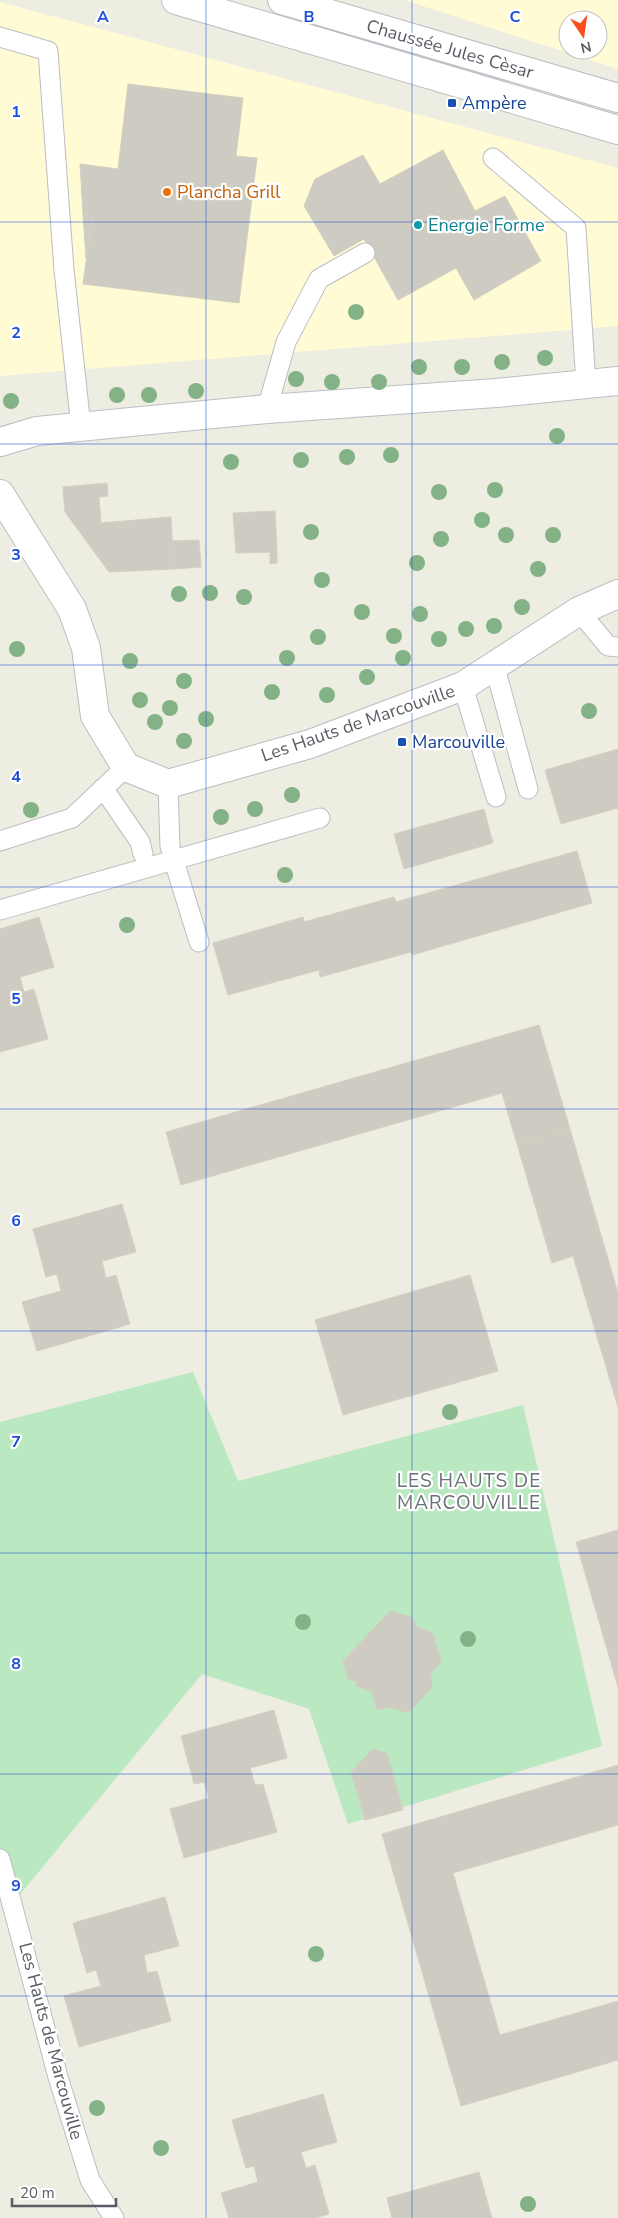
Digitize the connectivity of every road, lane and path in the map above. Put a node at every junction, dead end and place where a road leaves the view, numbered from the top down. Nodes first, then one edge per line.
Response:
1 (176, 0) edge
2 (282, 0) edge
3 (0, 36) edge
4 (618, 98) edge
5 (618, 130) edge
6 (493, 158) dead end
7 (366, 253) dead end
8 (618, 381) edge
9 (586, 384) junction
10 (267, 409) junction
11 (0, 424) edge
12 (81, 427) junction
13 (37, 431) junction
14 (0, 442) edge
15 (0, 494) edge
16 (618, 594) edge
17 (579, 611) junction
18 (618, 648) edge
19 (494, 664) junction
20 (463, 686) junction
21 (126, 767) junction
22 (168, 784) junction
23 (103, 788) junction
24 (528, 789) dead end
25 (496, 797) dead end
26 (320, 818) dead end
27 (0, 841) edge
28 (143, 854) dead end
29 (172, 854) junction
30 (0, 910) edge
31 (199, 942) dead end
32 (0, 1859) edge
33 (114, 2218) edge

1 - 5 street, Chaussée Jules Cèsar
2 - 4 street, Chaussée Jules Cèsar
3 - 12 lane
6 - 9 lane
7 - 10 lane
8 - 9 street
9 - 10 street
10 - 12 street
11 - 13 street
12 - 13 street
13 - 14 street
15 - 21 street
16 - 17 street, Les Hauts de Marcouville
17 - 18 lane
17 - 19 street, Les Hauts de Marcouville
19 - 20 street, Les Hauts de Marcouville
19 - 24 lane
20 - 22 street, Les Hauts de Marcouville
20 - 25 lane
21 - 22 street
21 - 23 lane
22 - 29 lane
23 - 27 lane
23 - 28 lane
26 - 29 lane
29 - 30 lane
29 - 31 lane
32 - 33 lane, Les Hauts de Marcouville

